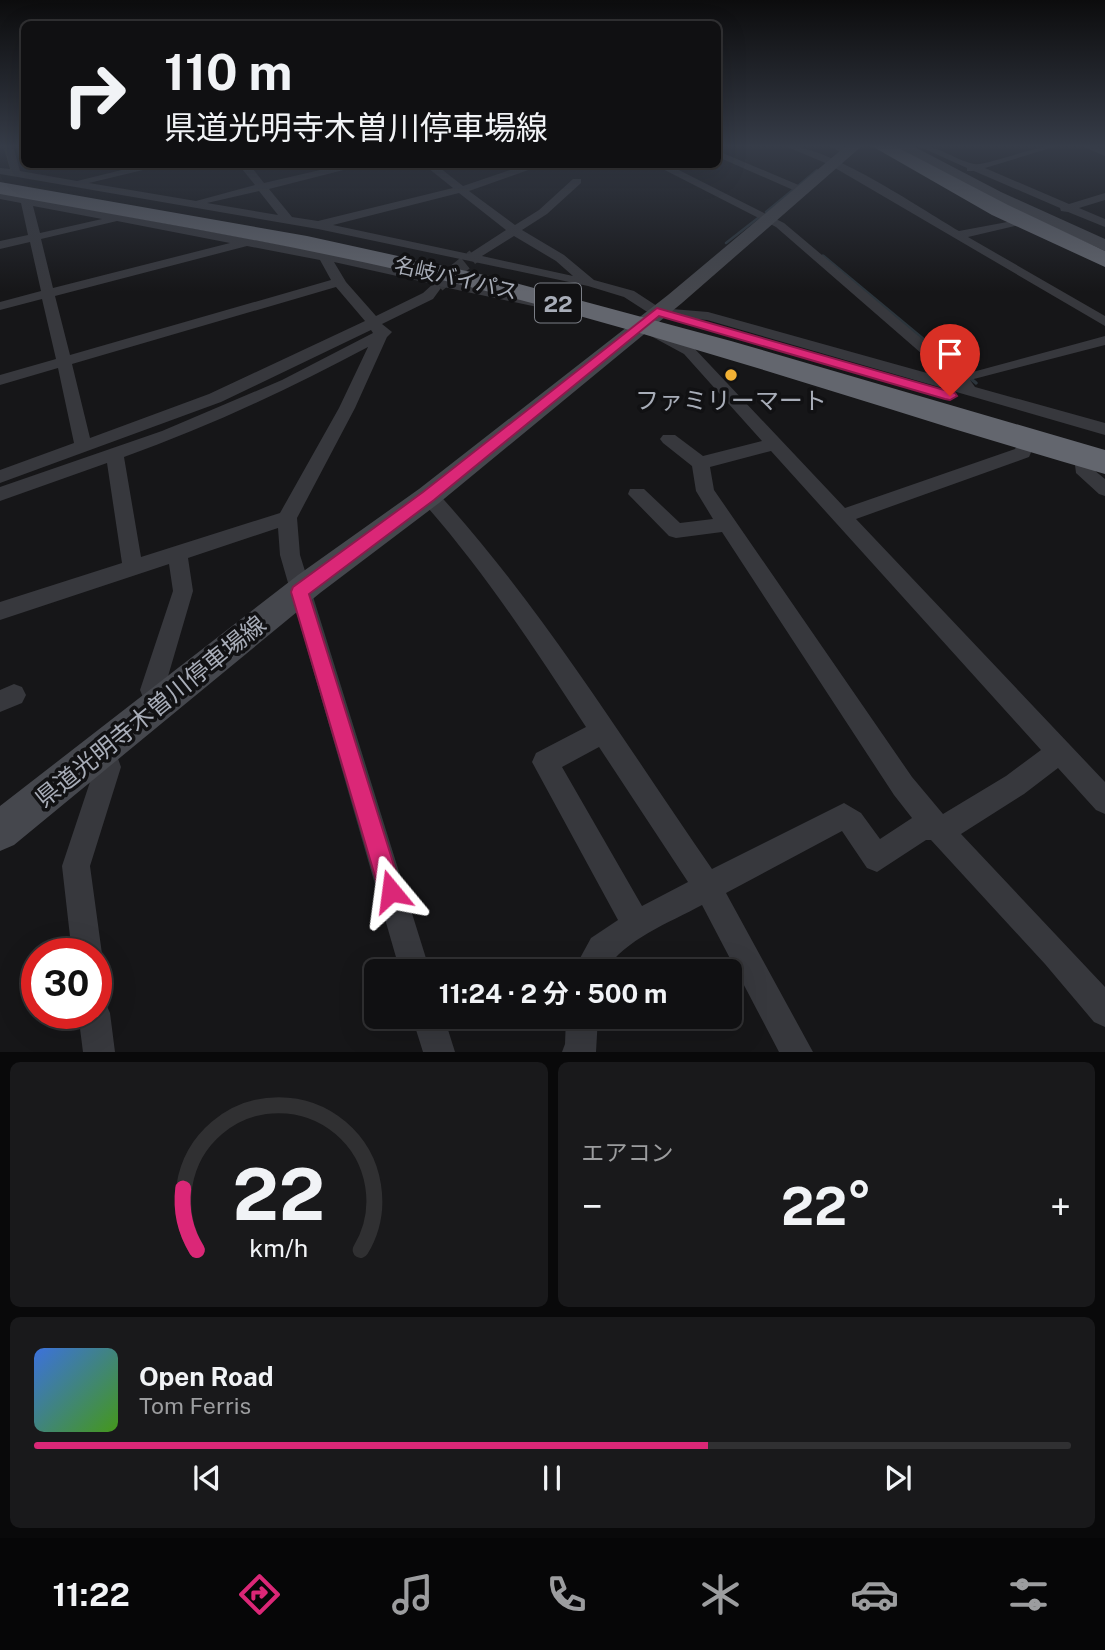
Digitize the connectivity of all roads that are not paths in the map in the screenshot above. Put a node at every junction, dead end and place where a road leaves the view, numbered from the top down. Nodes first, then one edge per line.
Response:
1 (18, 194) edge
2 (56, 194) edge
3 (68, 194) edge
4 (138, 194) edge
5 (228, 194) edge
6 (268, 194) edge
7 (443, 194) edge
8 (465, 194) edge
9 (567, 194) edge
10 (571, 194) edge
11 (720, 194) edge
12 (800, 194) edge
13 (906, 194) edge
14 (950, 194) edge
15 (970, 194) edge
16 (989, 194) edge
17 (994, 194) edge
18 (1036, 194) edge
19 (1105, 196) edge
20 (26, 200) junction
21 (197, 204) junction
22 (1069, 208) junction
23 (1041, 217) junction
24 (118, 218) junction
25 (771, 219) junction
26 (288, 220) junction
27 (1017, 223) junction
28 (1105, 223) edge
29 (318, 225) junction
30 (515, 231) junction
31 (959, 235) junction
32 (33, 238) junction
33 (248, 242) junction
34 (0, 245) edge
35 (1105, 248) edge
36 (516, 249) junction
37 (474, 256) tunnel mouth
38 (326, 257) junction
39 (1105, 262) edge
40 (339, 282) junction
41 (590, 283) junction
42 (434, 288) tunnel mouth
43 (48, 294) junction
44 (0, 306) edge
45 (422, 314) dead end
46 (608, 316) junction
47 (649, 318) junction
48 (1105, 322) edge
49 (378, 327) junction
50 (1105, 340) edge
51 (65, 361) junction
52 (0, 380) edge
53 (971, 383) junction
54 (978, 424) junction
55 (1105, 432) edge
56 (669, 439) dead end
57 (775, 444) junction
58 (1025, 446) junction
59 (84, 448) junction
60 (115, 455) junction
61 (700, 463) junction
62 (1095, 463) edge
63 (1105, 471) edge
64 (0, 477) edge
65 (1105, 488) edge
66 (0, 494) edge
67 (637, 494) dead end
68 (429, 496) junction
69 (842, 516) junction
70 (287, 518) junction
71 (727, 524) junction
72 (177, 554) junction
73 (133, 569) junction
74 (299, 592) junction
75 (0, 611) edge
76 (157, 704) junction
77 (602, 732) junction
78 (103, 748) junction
79 (1059, 752) junction
80 (1105, 802) edge
81 (935, 828) junction
82 (0, 831) edge
83 (706, 885) junction
84 (636, 923) junction
85 (85, 938) edge
86 (411, 959) edge
87 (595, 959) edge
88 (1105, 1010) edge
89 (96, 1029) edge
90 (432, 1029) edge
91 (582, 1029) edge
92 (99, 1052) edge
93 (439, 1052) edge
94 (578, 1052) edge
95 (797, 1052) edge

1 - 20 street
2 - 46 highway, 名岐バイパス / 22
3 - 47 highway, 名岐バイパス / 22
4 - 21 street
5 - 21 street
6 - 26 street
7 - 29 street
8 - 30 street
9 - 30 street
10 - 36 street
11 - 25 street
12 - 25 main road, 県道光明寺木曽川停車場線
13 - 31 street
14 - 27 main road
15 - 39 highway
16 - 35 highway
17 - 23 main road
18 - 22 street
19 - 22 street
20 - 24 street
20 - 32 street
21 - 26 street
22 - 23 street
22 - 28 street
23 - 27 street
23 - 35 main road
24 - 32 street
24 - 33 street
25 - 47 main road, 県道光明寺木曽川停車場線
25 - 53 street
26 - 29 street
27 - 31 street
27 - 39 main road
29 - 41 street
30 - 36 street
30 - 37 street
31 - 48 street
32 - 34 street
32 - 43 street
33 - 38 street
33 - 43 street
36 - 41 street
38 - 40 street
38 - 46 street
40 - 49 street
40 - 51 street
41 - 47 street
42 - 49 street
43 - 44 street
43 - 51 street
45 - 49 street
46 - 47 highway, 名岐バイパス / 22
47 - 53 street
47 - 54 highway, 名岐バイパス / 22
47 - 55 highway, 名岐バイパス / 22
47 - 57 street
47 - 68 main road, 県道光明寺木曽川停車場線
49 - 59 street
49 - 60 street
49 - 70 street
50 - 53 street
51 - 52 street
51 - 59 street
53 - 55 street
54 - 58 street
54 - 62 highway, 名岐バイパス / 22
56 - 61 street
57 - 61 street
57 - 69 street
58 - 62 street
58 - 69 street
59 - 64 street
60 - 66 street
60 - 73 street
61 - 71 street
62 - 63 street
62 - 65 street
67 - 71 street
68 - 74 main road, 県道光明寺木曽川停車場線
68 - 77 street
69 - 79 street
70 - 72 street
70 - 74 street
71 - 81 street
72 - 73 street
72 - 76 street
73 - 75 street
74 - 76 main road, 県道光明寺木曽川停車場線
74 - 86 street
76 - 78 main road, 県道光明寺木曽川停車場線
77 - 83 street
77 - 84 street
78 - 82 main road, 県道光明寺木曽川停車場線
78 - 85 street
79 - 80 street
79 - 81 street
81 - 83 street
81 - 88 street
83 - 84 street
83 - 95 street
84 - 87 street
89 - 92 street
90 - 93 street
91 - 94 street

